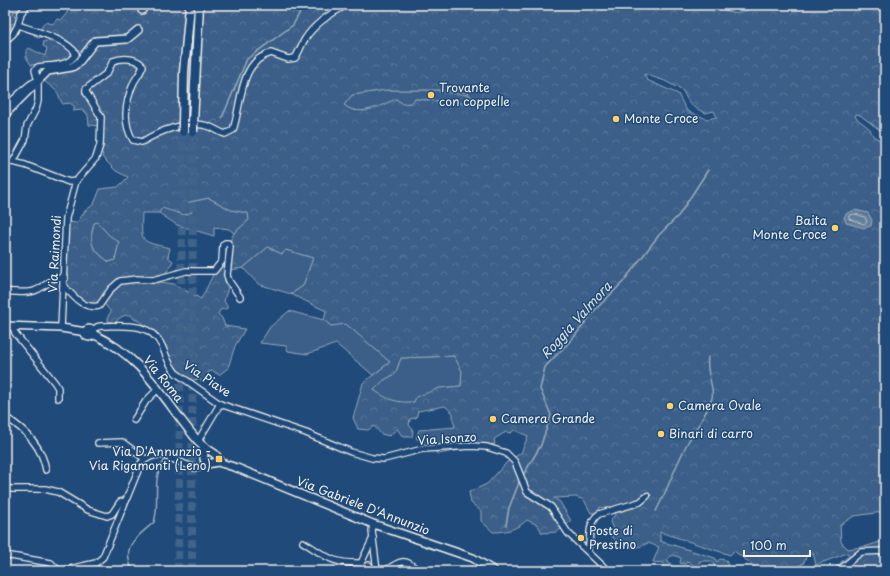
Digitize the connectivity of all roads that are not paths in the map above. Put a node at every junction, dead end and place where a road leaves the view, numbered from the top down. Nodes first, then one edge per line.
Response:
1 (27, 5) edge
2 (190, 5) edge
3 (199, 5) edge
4 (347, 5) edge
5 (18, 25) junction
6 (138, 30) dead end
7 (5, 41) edge
8 (38, 81) junction
9 (5, 105) edge
10 (5, 114) edge
11 (183, 132) tunnel mouth
12 (193, 132) tunnel mouth
13 (13, 162) junction
14 (5, 163) edge
15 (76, 181) junction
16 (65, 278) junction
17 (64, 286) junction
18 (5, 292) edge
19 (240, 297) dead end
20 (5, 326) edge
21 (13, 326) junction
22 (61, 328) junction
23 (90, 332) junction
24 (158, 389) junction
25 (58, 398) dead end
26 (220, 404) junction
27 (5, 417) edge
28 (134, 420) dead end
29 (306, 433) joint
30 (98, 443) dead end
31 (200, 444) junction
32 (145, 459) junction
33 (210, 461) junction
34 (46, 470) dead end
35 (5, 489) edge
36 (647, 496) dead end
37 (126, 501) junction
38 (373, 524) junction
39 (373, 538) junction
40 (303, 542) dead end
41 (885, 551) edge
42 (588, 552) junction
43 (5, 555) edge
44 (604, 570) edge
45 (60, 571) edge
46 (355, 571) edge
47 (373, 571) edge
48 (377, 571) edge
49 (385, 571) edge
50 (417, 571) edge
51 (494, 571) edge
52 (838, 571) edge

1 - 5 street
2 - 11 highway, bridge
3 - 12 highway, bridge
4 - 15 street
5 - 7 street
5 - 8 street
6 - 8 main road
8 - 9 street
8 - 10 main road
8 - 13 street
13 - 14 street
13 - 15 street
15 - 16 street, Via Raimondi
16 - 17 street, Via Raimondi
16 - 18 street
17 - 19 street
17 - 22 street, Via Raimondi
20 - 21 main road, Via Roma
21 - 22 main road, Via Roma
21 - 25 street
22 - 23 main road, Via Roma
23 - 24 main road, Via Roma
23 - 26 street, Via Piave
24 - 28 street
24 - 31 main road, Via Roma
26 - 29 street, Via Piave
26 - 31 street
27 - 34 street
29 - 42 street, Via Isonzo
30 - 32 street
31 - 33 main road
31 - 33 main road
32 - 33 street
32 - 37 street
33 - 38 main road, Via Gabriele D'Annunzio
35 - 37 street
36 - 42 street
37 - 45 street
38 - 39 street
38 - 51 main road, Via Gabriele D'Annunzio
39 - 40 street
39 - 48 street
41 - 52 street
42 - 44 street, Via Isonzo
43 - 45 street
46 - 47 street
49 - 50 street

